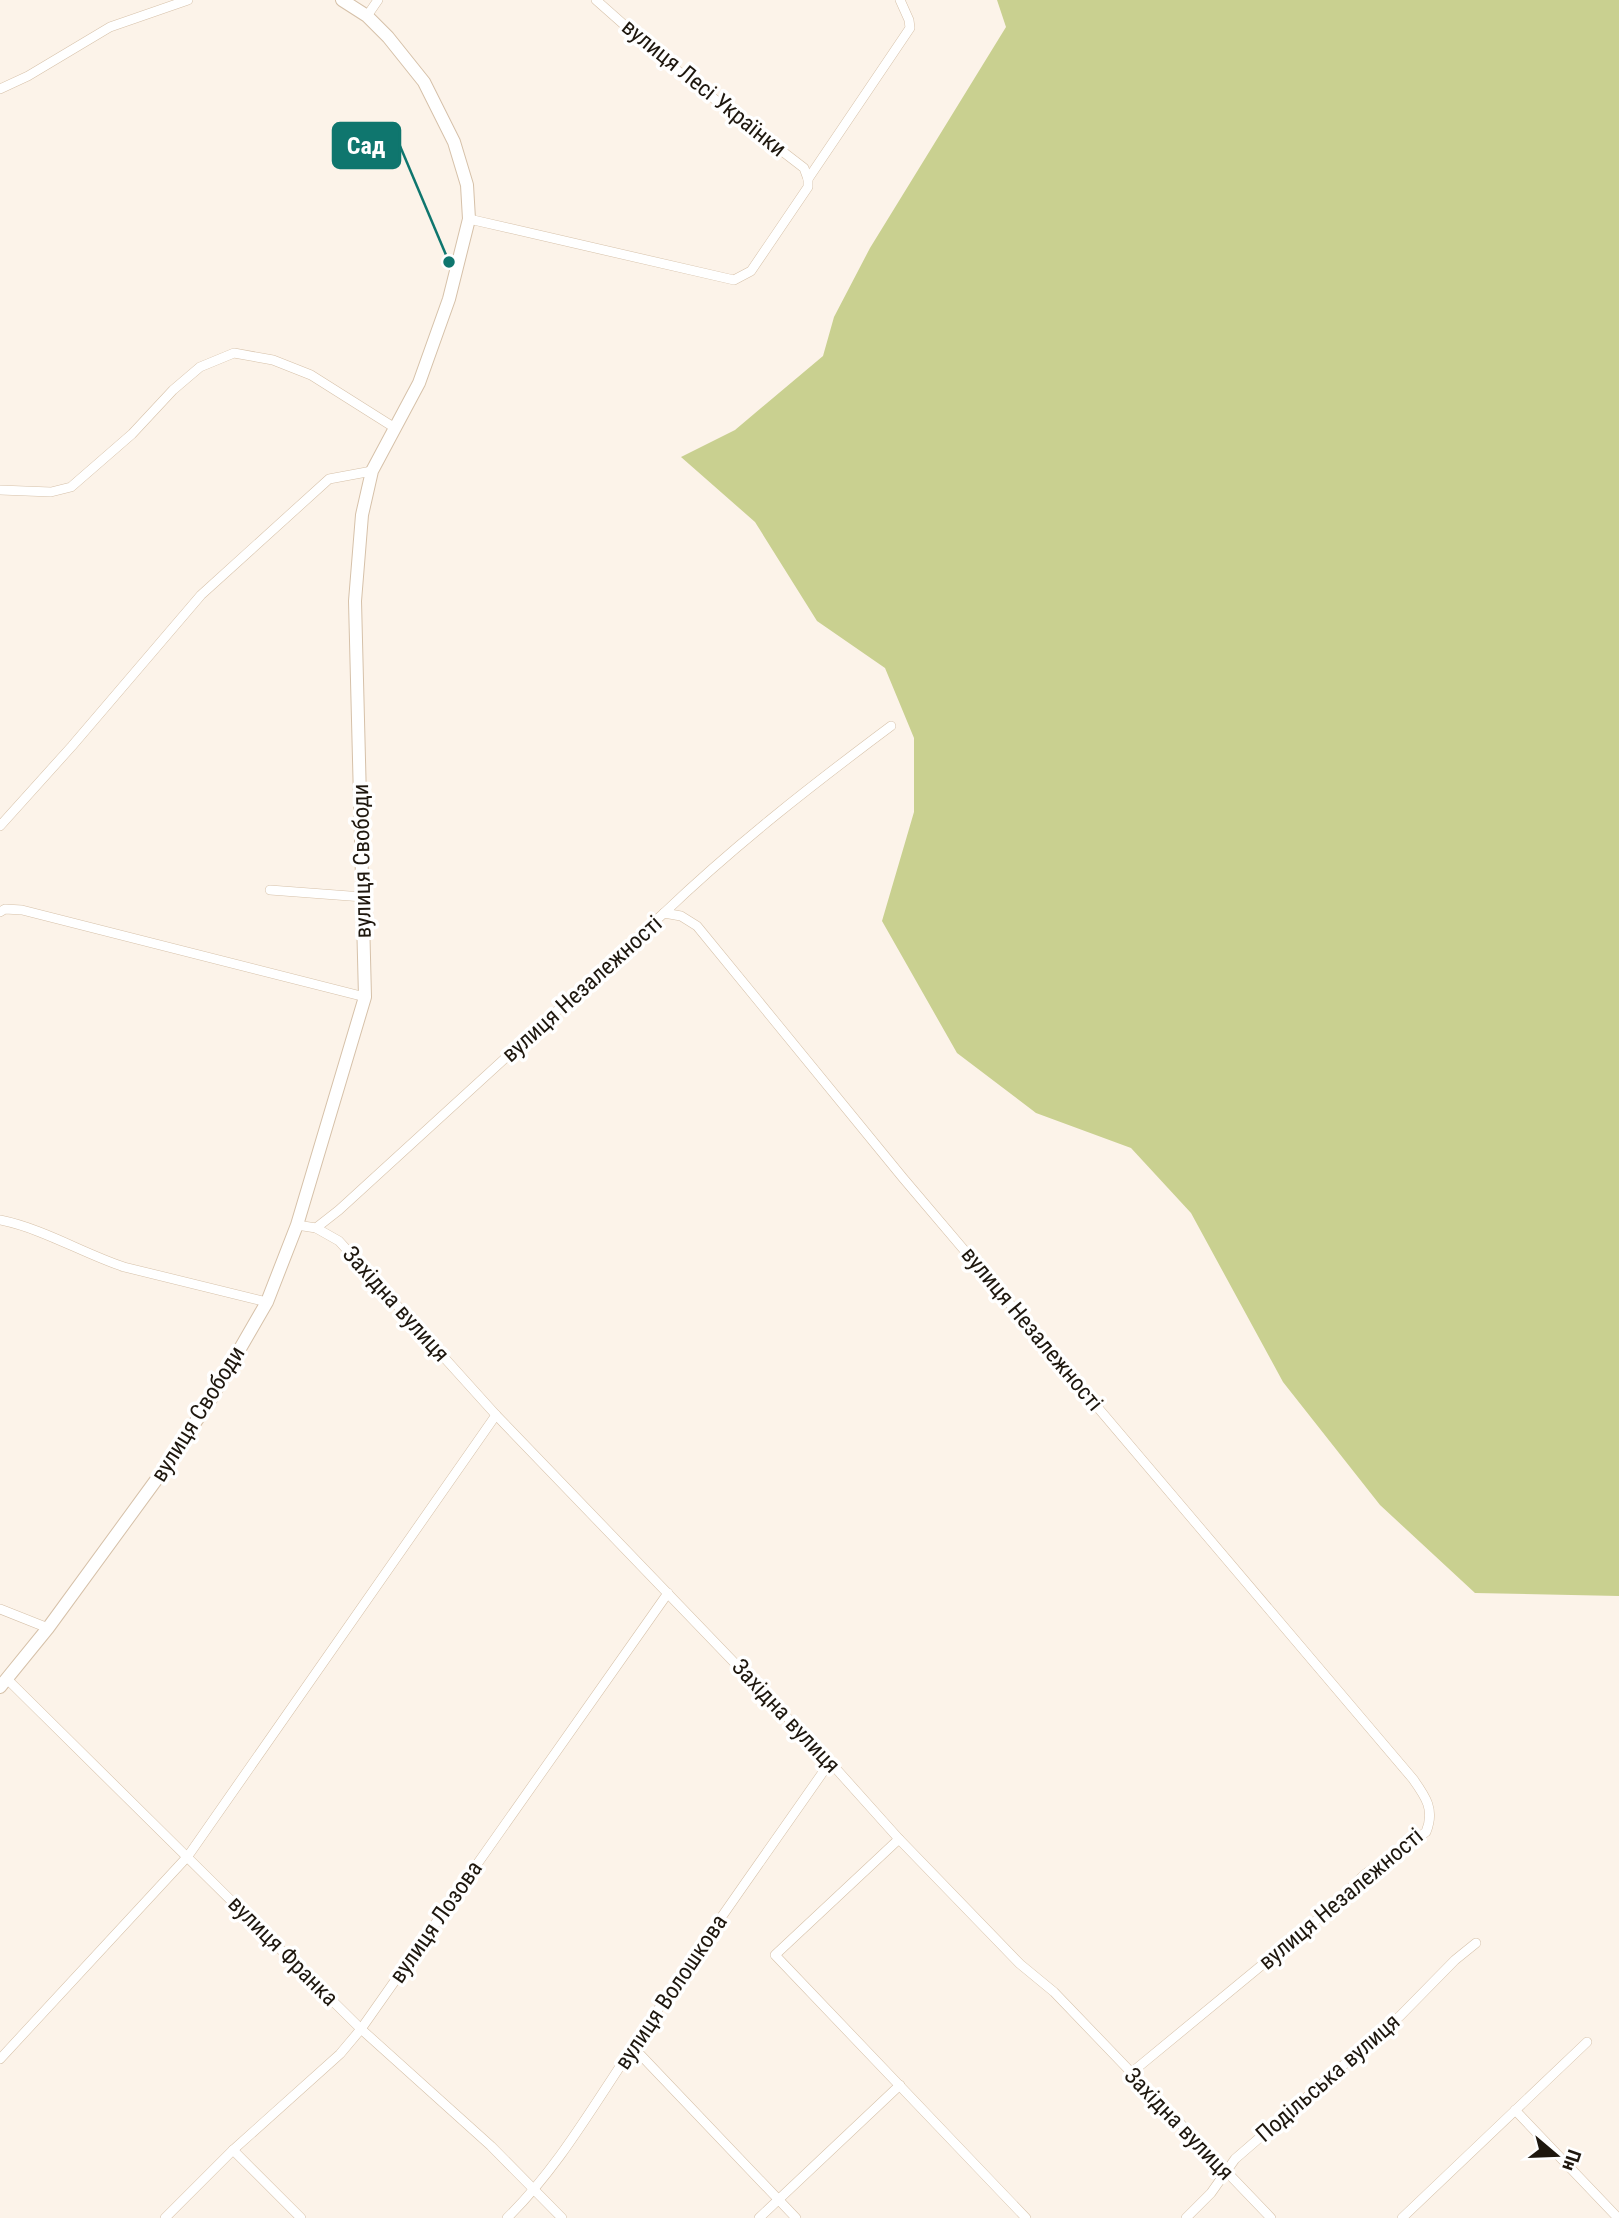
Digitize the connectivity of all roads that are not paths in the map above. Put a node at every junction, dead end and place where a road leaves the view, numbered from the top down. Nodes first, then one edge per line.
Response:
1 (188, 0) edge
2 (342, 0) edge
3 (378, 0) edge
4 (596, 0) edge
5 (900, 0) edge
6 (367, 16) junction
7 (0, 89) edge
8 (808, 179) junction
9 (469, 219) junction
10 (395, 428) junction
11 (372, 471) junction
12 (0, 490) edge
13 (891, 726) dead end
14 (0, 826) edge
15 (270, 890) dead end
16 (363, 897) junction
17 (0, 912) edge
18 (664, 913) junction
19 (365, 997) junction
20 (0, 1220) edge
21 (297, 1225) junction
22 (316, 1228) junction
23 (267, 1302) junction
24 (496, 1415) junction
25 (668, 1593) junction
26 (0, 1609) edge
27 (48, 1628) junction
28 (4, 1683) edge
29 (830, 1762) junction
30 (899, 1839) junction
31 (188, 1856) junction
32 (1476, 1943) dead end
33 (361, 2029) junction
34 (1587, 2042) dead end
35 (633, 2047) junction
36 (0, 2059) edge
37 (1131, 2073) junction
38 (900, 2085) junction
39 (1515, 2110) junction
40 (233, 2150) junction
41 (1224, 2171) junction
42 (535, 2190) junction
43 (779, 2199) junction
44 (165, 2218) edge
45 (301, 2218) edge
46 (508, 2218) edge
47 (562, 2218) edge
48 (759, 2218) edge
49 (796, 2218) edge
50 (1026, 2218) edge
51 (1186, 2218) edge
52 (1271, 2218) edge
53 (1402, 2218) edge
54 (1618, 2218) edge

1 - 7 street
2 - 6 street, вулиця Свободи
3 - 6 street
4 - 8 street, вулиця Лесі Українки
5 - 8 street
6 - 9 street, вулиця Свободи
8 - 9 street
9 - 10 street, вулиця Свободи
10 - 11 street, вулиця Свободи
10 - 12 street
11 - 14 street
11 - 16 street, вулиця Свободи
13 - 18 street
15 - 16 street
16 - 19 street, вулиця Свободи
17 - 19 street
18 - 22 street, вулиця Незалежності
18 - 37 street, вулиця Незалежності
19 - 21 street, вулиця Свободи
20 - 23 street
21 - 22 street, Західна вулиця
21 - 23 street, вулиця Свободи
22 - 24 street, Західна вулиця
23 - 27 street, вулиця Свободи
24 - 25 street, Західна вулиця
24 - 31 street
25 - 29 street, Західна вулиця
25 - 33 street, вулиця Лозова
26 - 27 street
27 - 28 street, вулиця Свободи
28 - 31 street, вулиця Франка
29 - 30 street, Західна вулиця
29 - 35 street, вулиця Волошкова
30 - 37 street, Західна вулиця
30 - 38 street
31 - 33 street, вулиця Франка
31 - 36 street
32 - 41 street, Подільська вулиця
33 - 40 street, вулиця Лозова
33 - 42 street, вулиця Франка
34 - 39 street
35 - 42 street, вулиця Волошкова
35 - 43 street
37 - 41 street, Західна вулиця
38 - 43 street
38 - 50 street
39 - 53 street
39 - 54 street
40 - 44 street, вулиця Лозова
40 - 45 street
41 - 51 street, Подільська вулиця
41 - 52 street, Західна вулиця
42 - 46 street, вулиця Волошкова
42 - 47 street, вулиця Франка
43 - 48 street
43 - 49 street

